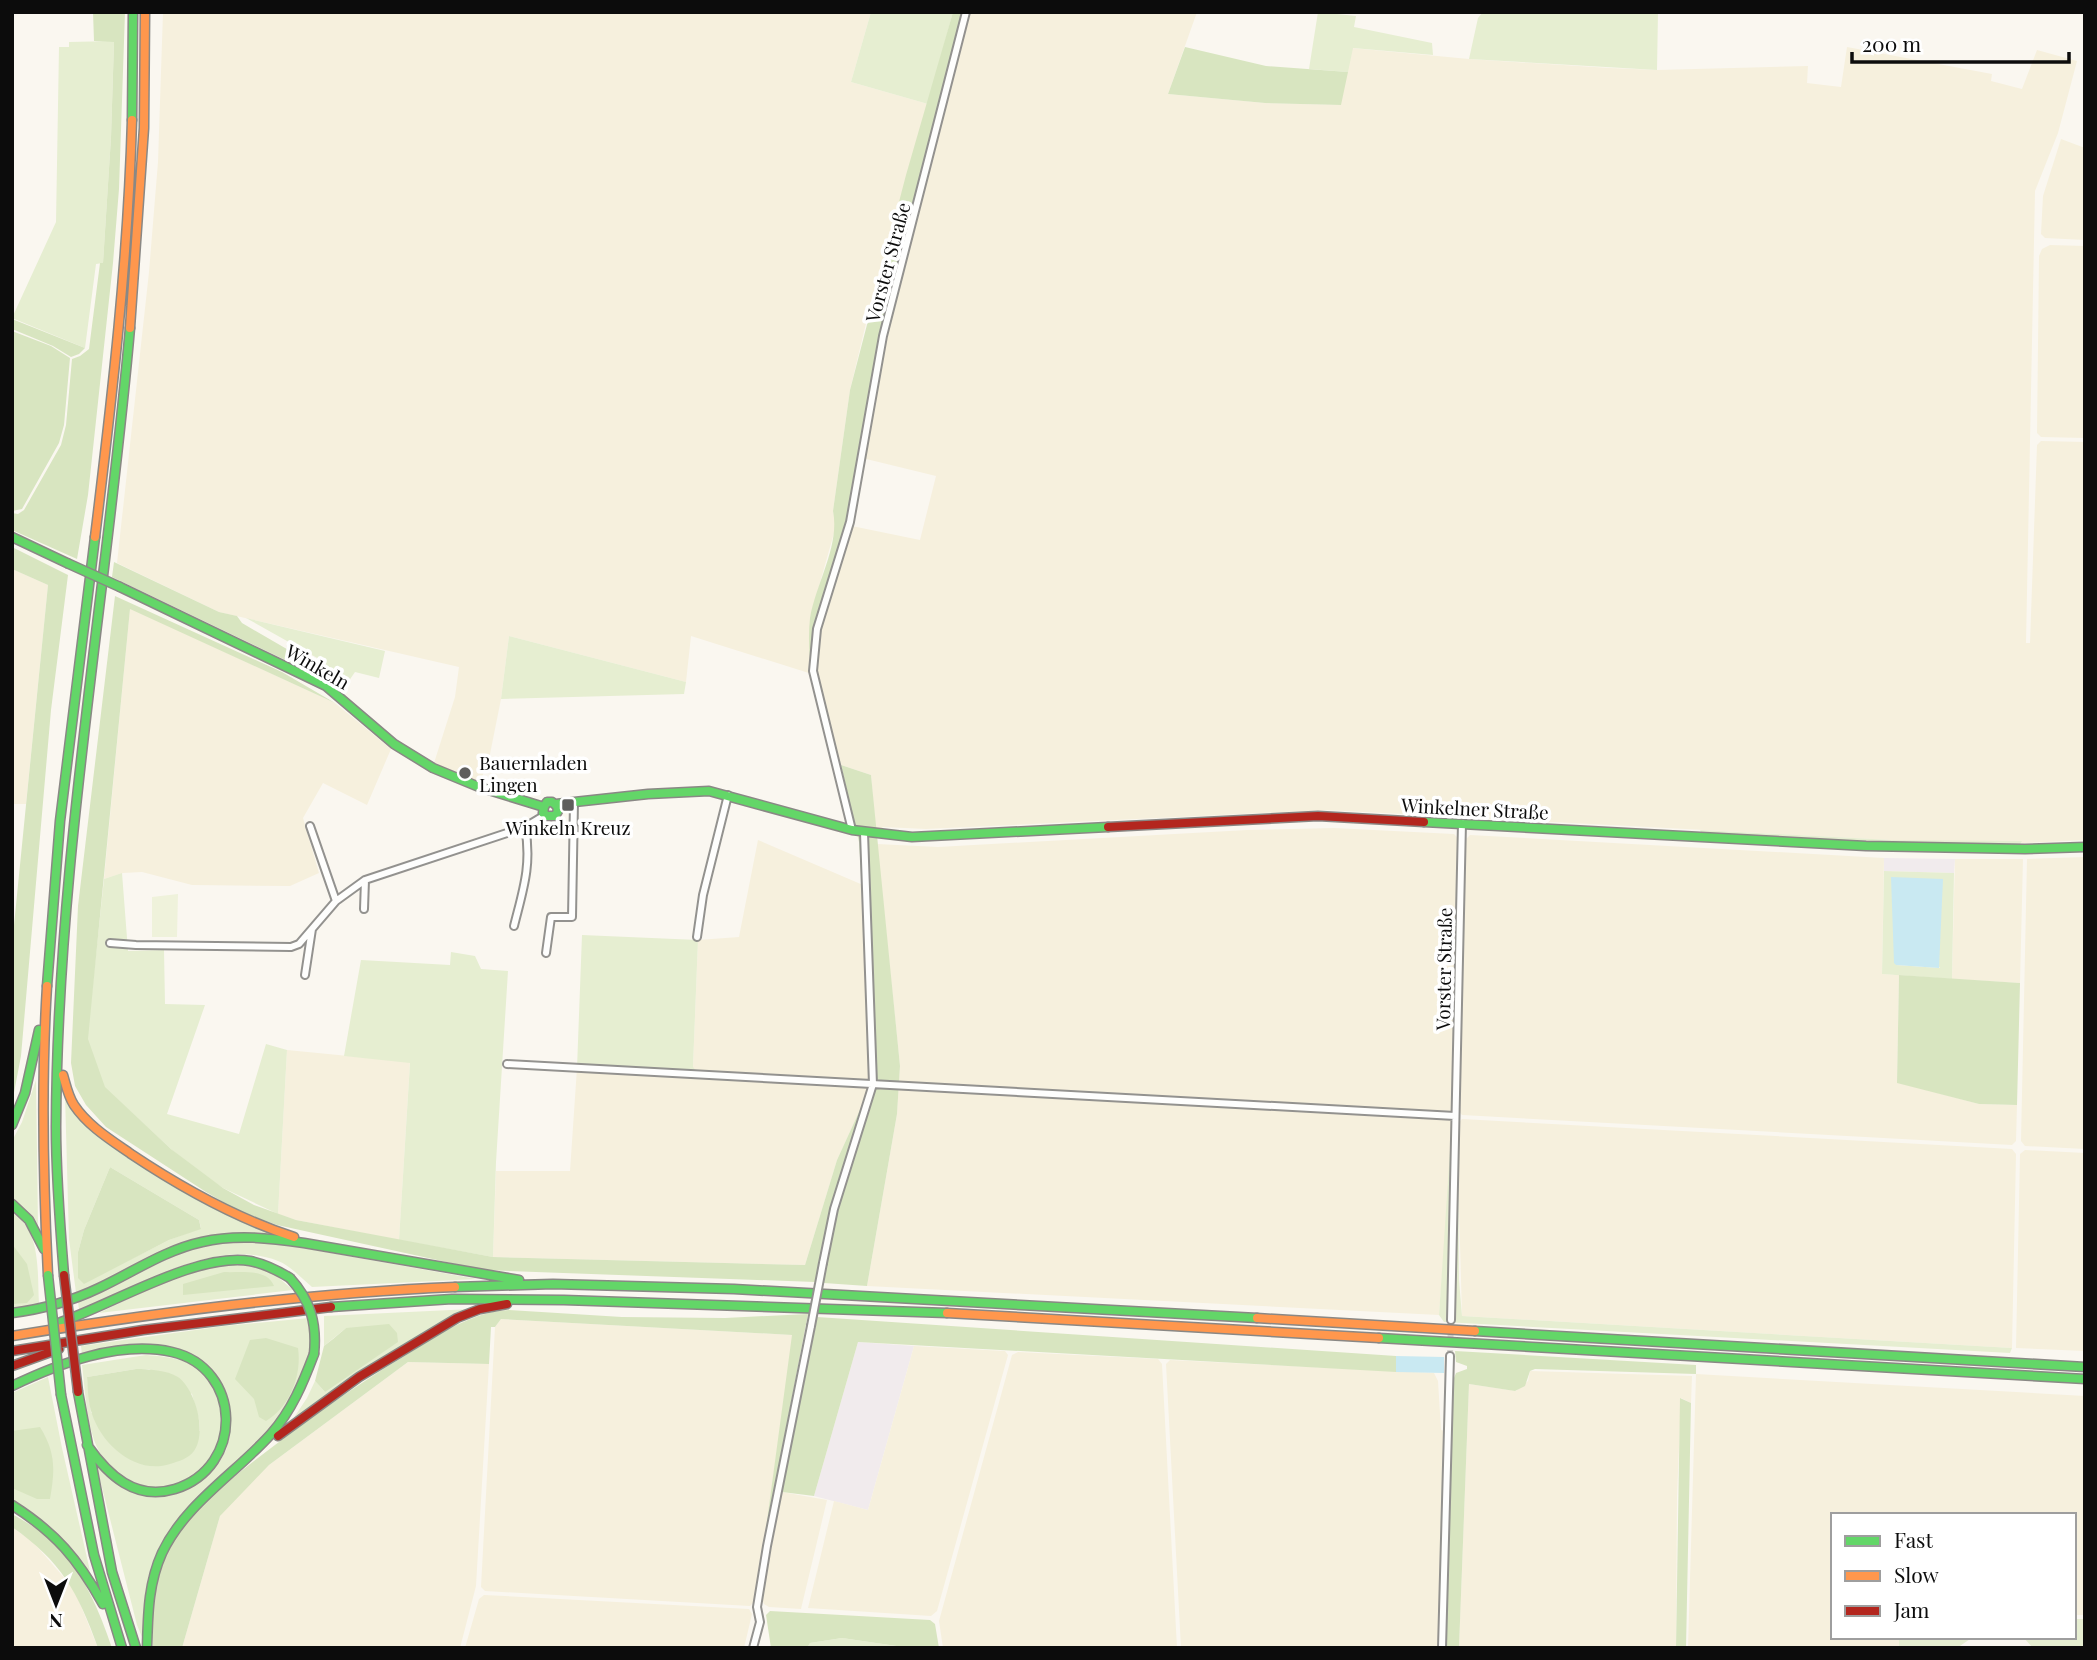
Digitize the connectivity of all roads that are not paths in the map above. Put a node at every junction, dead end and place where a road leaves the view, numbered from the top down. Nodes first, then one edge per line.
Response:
1 (133, 12) edge
2 (145, 12) edge
3 (966, 12) edge
4 (12, 537) edge
5 (728, 795) junction
6 (574, 802) junction
7 (556, 804) junction
8 (544, 811) junction
9 (1462, 823) junction
10 (310, 826) dead end
11 (525, 827) junction
12 (852, 830) junction
13 (864, 833) junction
14 (2085, 846) edge
15 (365, 880) junction
16 (336, 901) junction
17 (364, 909) dead end
18 (514, 926) dead end
19 (312, 927) junction
20 (696, 937) dead end
21 (110, 943) dead end
22 (546, 953) dead end
23 (305, 975) dead end
24 (45, 1000) junction
25 (59, 1055) junction
26 (507, 1064) dead end
27 (873, 1084) junction
28 (1455, 1116) junction
29 (12, 1125) edge
30 (12, 1204) edge
31 (321, 1246) junction
32 (47, 1255) junction
33 (553, 1284) junction
34 (529, 1299) junction
35 (12, 1313) edge
36 (1451, 1320) tunnel mouth
37 (29, 1333) junction
38 (12, 1336) edge
39 (87, 1339) junction
40 (12, 1351) edge
41 (1450, 1356) tunnel mouth
42 (12, 1366) edge
43 (2085, 1367) edge
44 (2085, 1379) edge
45 (12, 1386) edge
46 (87, 1445) junction
47 (240, 1466) junction
48 (12, 1505) edge
49 (110, 1616) junction
50 (122, 1648) edge
51 (136, 1648) edge
52 (147, 1648) edge
53 (753, 1648) edge
54 (1442, 1648) edge

1 - 24 main road
2 - 25 main road
3 - 12 street, Vorster Straße
4 - 8 main road, Winkeln, bridge
5 - 6 main road
5 - 12 main road
5 - 20 street
6 - 7 main road
6 - 22 street
7 - 8 main road
7 - 8 main road
8 - 11 street
9 - 13 main road, Winkelner Straße
9 - 14 main road, Winkelner Straße
9 - 28 street, Vorster Straße
10 - 16 street
11 - 15 street
11 - 18 street
12 - 13 main road
13 - 27 street
15 - 16 street
15 - 17 street
16 - 19 street
19 - 21 street
19 - 23 street
24 - 29 main road
24 - 32 main road
25 - 31 main road
25 - 46 main road, bridge
26 - 27 street
27 - 28 street
27 - 53 street, bridge
28 - 36 street, Vorster Straße
30 - 32 main road
31 - 33 main road
31 - 35 main road
32 - 49 main road, bridge
33 - 37 main road
33 - 43 main road
34 - 39 main road
34 - 44 main road
34 - 47 main road
37 - 38 main road
37 - 47 main road, bridge
39 - 40 main road
39 - 42 main road
41 - 54 street
45 - 46 main road
46 - 51 main road
47 - 52 main road
48 - 49 main road
49 - 50 main road

